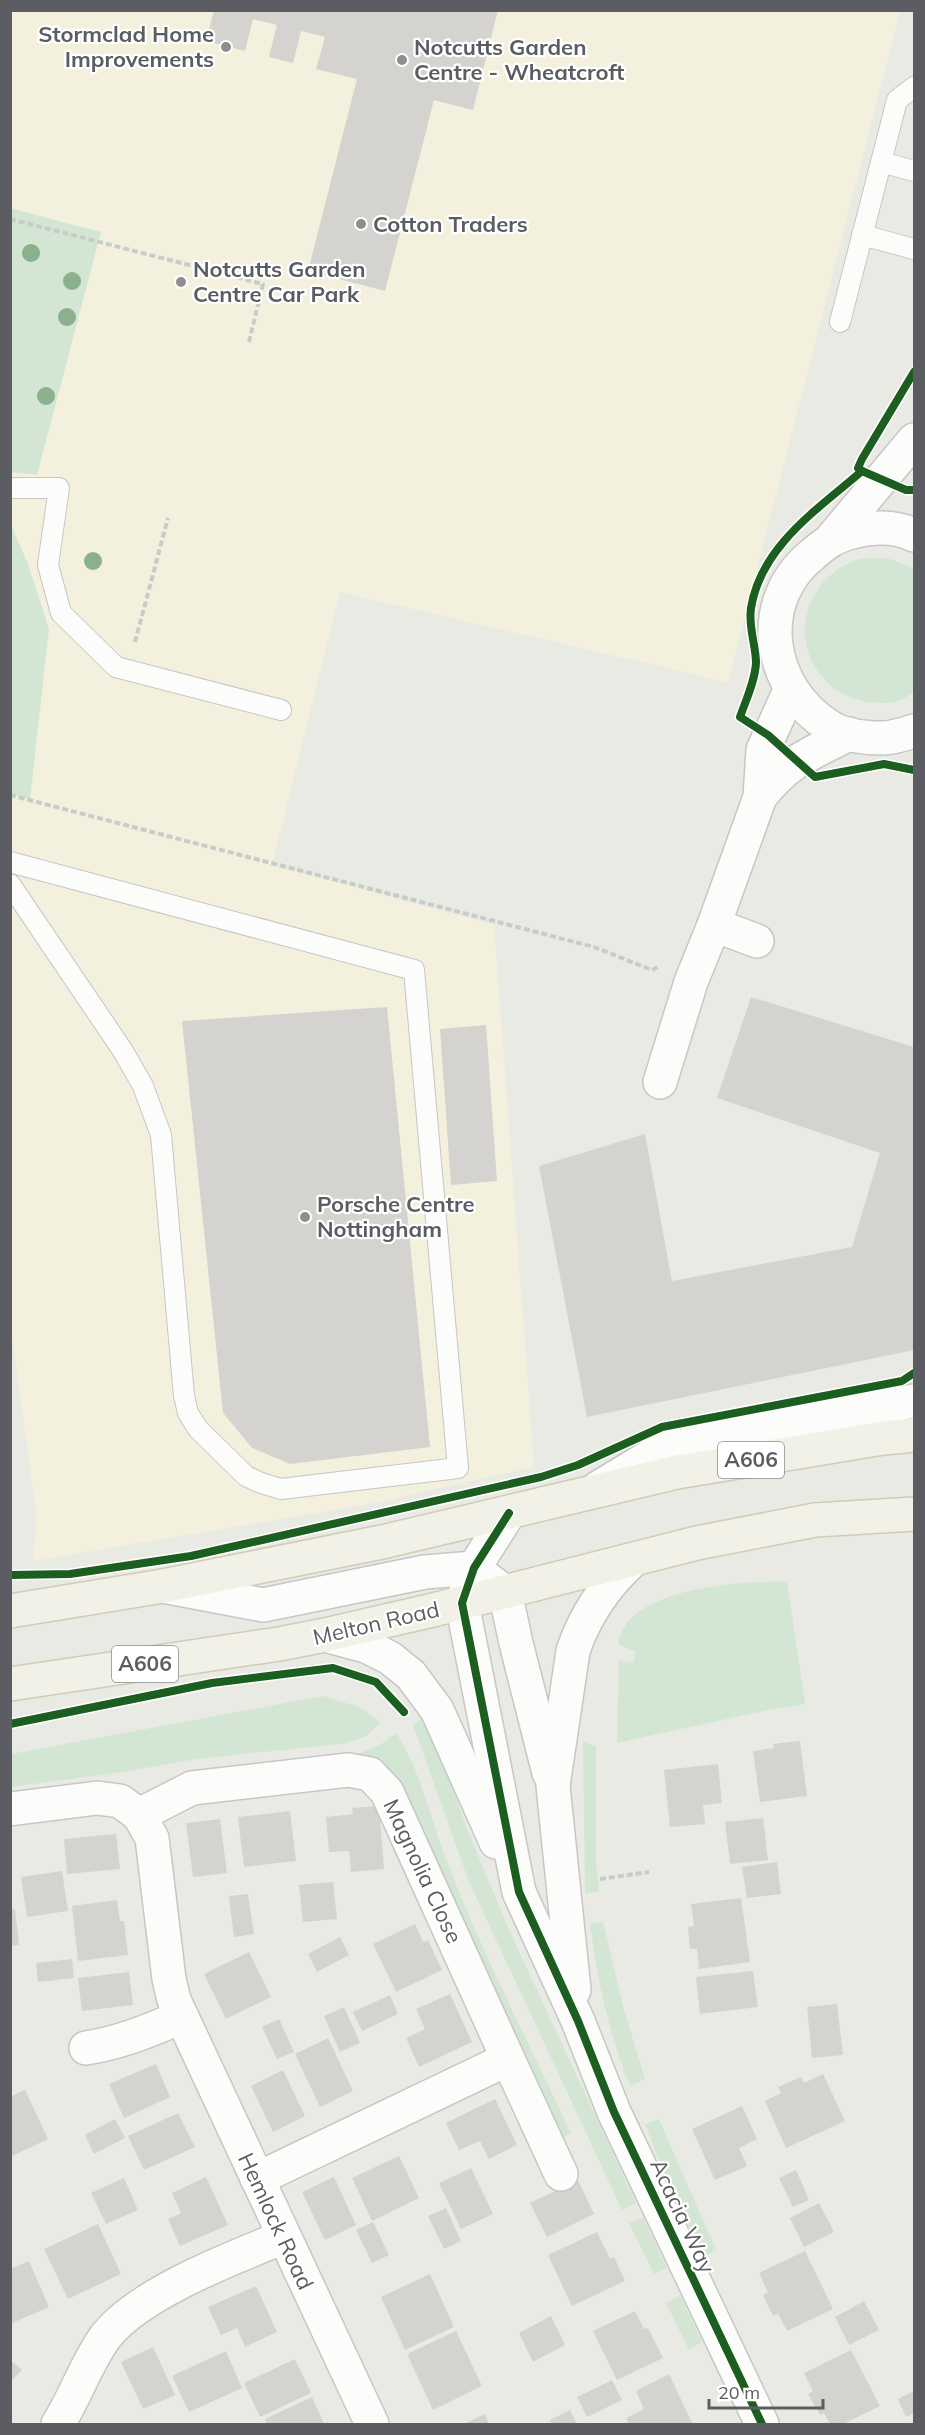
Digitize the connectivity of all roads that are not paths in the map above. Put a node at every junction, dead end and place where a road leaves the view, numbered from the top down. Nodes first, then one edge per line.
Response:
1 (915, 87) edge
2 (881, 162) junction
3 (915, 171) edge
4 (862, 235) junction
5 (915, 249) edge
6 (840, 322) dead end
7 (915, 440) edge
8 (10, 488) edge
9 (915, 535) edge
10 (834, 537) junction
11 (791, 688) junction
12 (280, 710) dead end
13 (915, 731) edge
14 (849, 735) junction
15 (760, 797) junction
16 (10, 862) edge
17 (10, 884) edge
18 (714, 925) junction
19 (757, 941) dead end
20 (660, 1082) dead end
21 (915, 1401) edge
22 (915, 1435) edge
23 (589, 1493) junction
24 (509, 1513) junction
25 (915, 1514) edge
26 (632, 1561) junction
27 (474, 1568) junction
28 (163, 1586) junction
29 (505, 1592) junction
30 (462, 1603) junction
31 (10, 1611) edge
32 (325, 1635) junction
33 (10, 1684) edge
34 (553, 1786) junction
35 (10, 1809) edge
36 (139, 1815) junction
37 (519, 1892) junction
38 (180, 2017) junction
39 (578, 2021) junction
40 (86, 2048) dead end
41 (508, 2059) junction
42 (561, 2174) dead end
43 (257, 2179) junction
44 (284, 2237) junction
45 (58, 2424) edge
46 (372, 2424) edge
47 (762, 2424) edge

1 - 2 lane
2 - 3 lane
2 - 4 lane
4 - 5 lane
4 - 6 lane
7 - 10 street
8 - 12 lane
9 - 10 street
10 - 11 street
11 - 14 street
11 - 15 street
13 - 14 street
14 - 15 street
15 - 18 street
16 - 17 lane
18 - 19 street
18 - 20 street
21 - 23 street
22 - 23 main road, Melton Road / A606
23 - 24 main road, Melton Road / A606
24 - 27 street
24 - 28 main road, Melton Road / A606
25 - 26 main road, Melton Road / A606
26 - 29 main road, Melton Road / A606
26 - 34 street
27 - 28 street, Melton Road
27 - 29 street
27 - 30 street
28 - 31 main road, Melton Road / A606
29 - 30 main road, Melton Road / A606
29 - 34 street
30 - 32 main road, Melton Road / A606
30 - 37 street
32 - 33 main road, Melton Road / A606
32 - 37 street
34 - 39 street
35 - 36 street
36 - 38 street, Hemlock Road
36 - 41 street, Magnolia Close
37 - 39 street
38 - 40 street
38 - 43 street, Hemlock Road
39 - 47 street, Acacia Way
41 - 42 street, Magnolia Close
41 - 43 street
43 - 44 street, Hemlock Road
44 - 45 street
44 - 46 street, Hemlock Road

